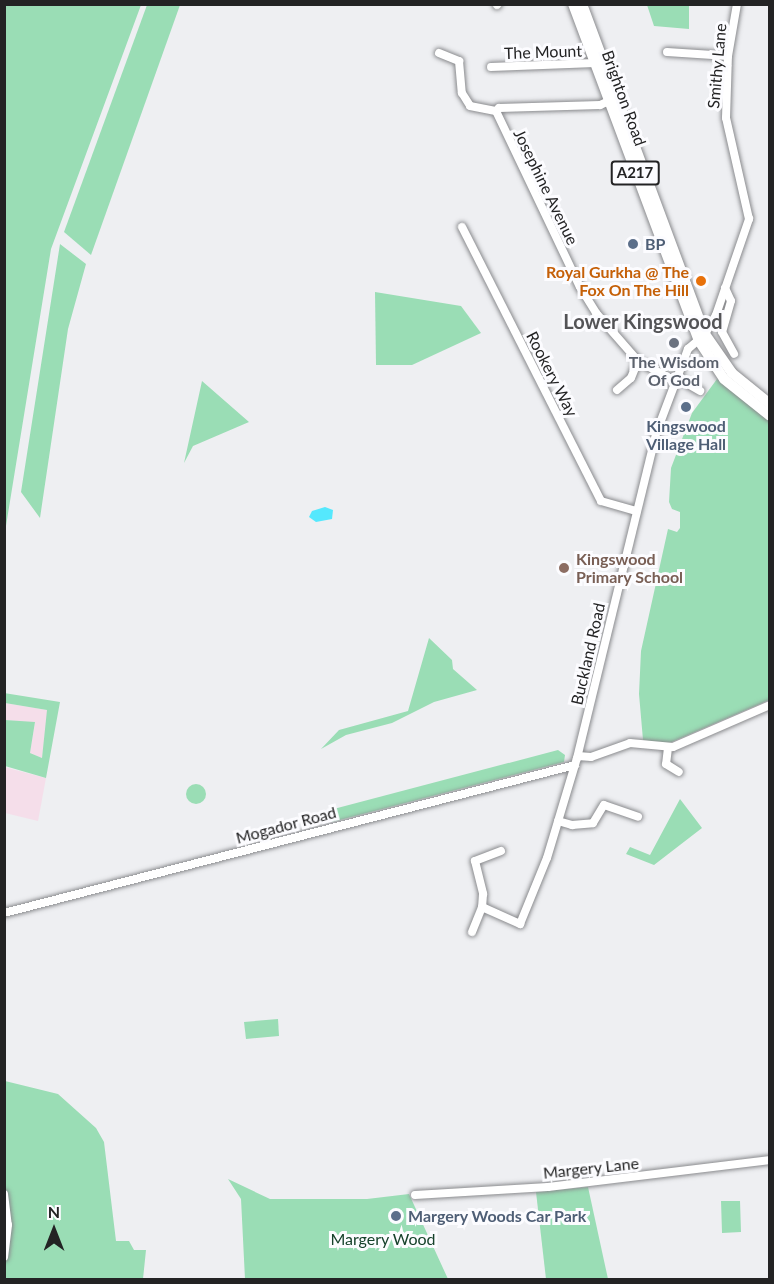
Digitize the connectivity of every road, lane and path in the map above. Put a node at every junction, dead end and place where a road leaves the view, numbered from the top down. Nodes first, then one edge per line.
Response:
1 (573, 4) edge
2 (582, 4) edge
3 (737, 4) edge
4 (667, 52) dead end
5 (440, 53) dead end
6 (728, 56) junction
7 (595, 63) junction
8 (491, 67) dead end
9 (609, 101) junction
10 (495, 111) junction
11 (462, 227) dead end
12 (725, 288) junction
13 (695, 312) junction
14 (716, 315) junction
15 (702, 337) junction
16 (734, 354) dead end
17 (638, 361) junction
18 (675, 379) junction
19 (617, 390) dead end
20 (700, 391) dead end
21 (770, 404) edge
22 (770, 416) edge
23 (636, 511) junction
24 (770, 705) edge
25 (668, 748) junction
26 (576, 760) junction
27 (679, 772) dead end
28 (638, 817) dead end
29 (558, 821) junction
30 (501, 851) dead end
31 (482, 907) junction
32 (4, 913) edge
33 (472, 932) dead end
34 (770, 1160) edge
35 (4, 1194) edge
36 (415, 1195) dead end
37 (4, 1257) edge

1 - 7 highway, Brighton Road / A217
2 - 13 highway, Brighton Road / A217
3 - 6 street, Smithy Lane
4 - 6 street
5 - 10 street
6 - 12 street, Smithy Lane
7 - 8 street, The Mount
7 - 9 highway, Brighton Road / A217
9 - 10 street, Josephine Avenue
9 - 15 highway, Brighton Road / A217
10 - 17 street, Josephine Avenue
11 - 23 street, Rookery Way
12 - 14 street, Smithy Lane
12 - 16 street
13 - 14 street
13 - 15 highway, Brighton Road / A217
14 - 15 street, Smithy Lane
15 - 18 street, Buckland Road
15 - 21 highway, Brighton Road / A217
15 - 22 highway, Brighton Road / A217
17 - 18 street, Josephine Avenue
17 - 19 street
18 - 20 street, Josephine Avenue
18 - 23 street, Buckland Road
23 - 26 street, Buckland Road
24 - 25 street
25 - 26 street, Mogador Road
25 - 27 street
26 - 29 street, Buckland Road
26 - 32 street, Mogador Road
28 - 29 street
29 - 31 street, Buckland Road
30 - 31 street
31 - 33 street
34 - 36 street, Margery Lane
35 - 37 street

